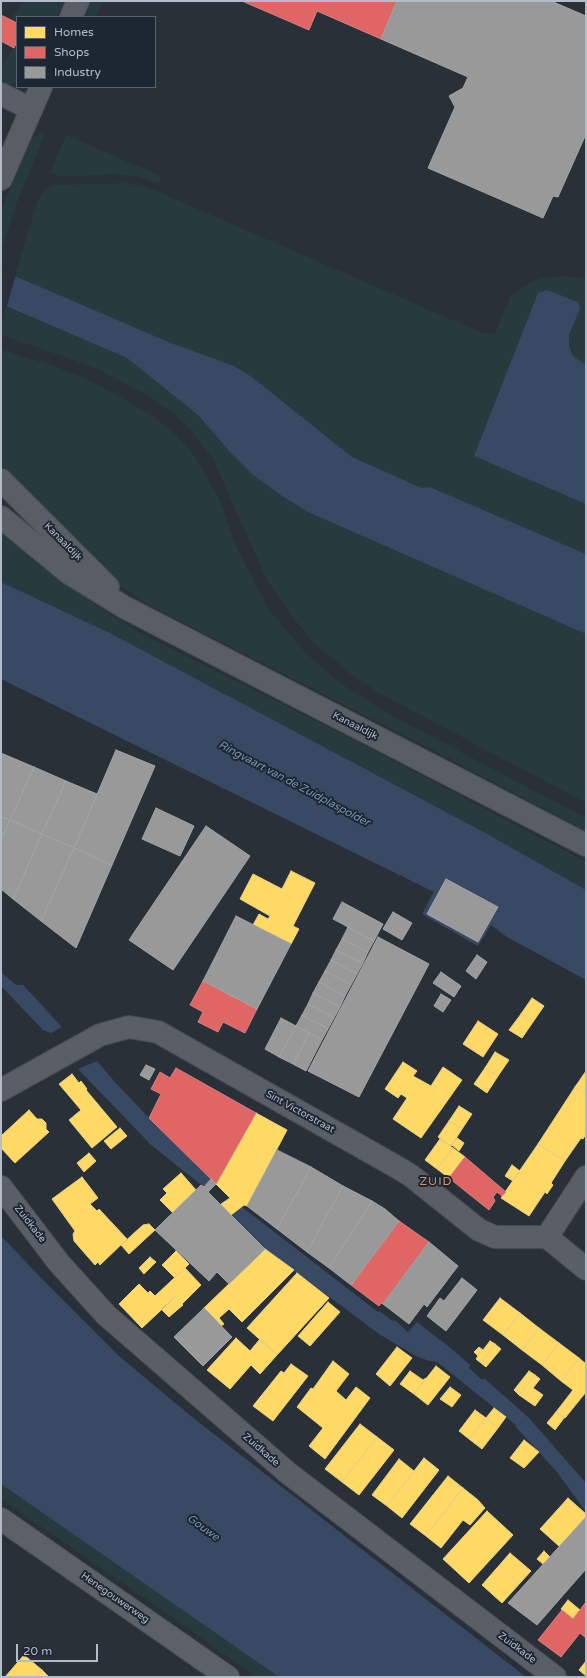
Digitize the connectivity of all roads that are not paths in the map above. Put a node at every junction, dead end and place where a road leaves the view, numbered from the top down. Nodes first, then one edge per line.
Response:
1 (78, 1) edge
2 (71, 16) edge
3 (41, 88) edge
4 (1, 94) edge
5 (31, 109) junction
6 (1, 179) edge
7 (1, 480) edge
8 (1, 517) edge
9 (124, 607) junction
10 (586, 845) edge
11 (1, 1090) edge
12 (586, 1177) edge
13 (1, 1187) edge
14 (547, 1237) junction
15 (586, 1269) edge
16 (1, 1519) edge
17 (228, 1677) edge
18 (555, 1677) edge

1 - 2 main road
3 - 5 main road
4 - 5 street
5 - 6 main road
7 - 9 main road, Kanaaldijk
8 - 9 main road, Kanaaldijk
9 - 10 main road, Kanaaldijk
11 - 14 street, Sint Victorstraat
12 - 14 street
13 - 18 street, Zuidkade
14 - 15 street
16 - 17 main road, Henegouwerweg

